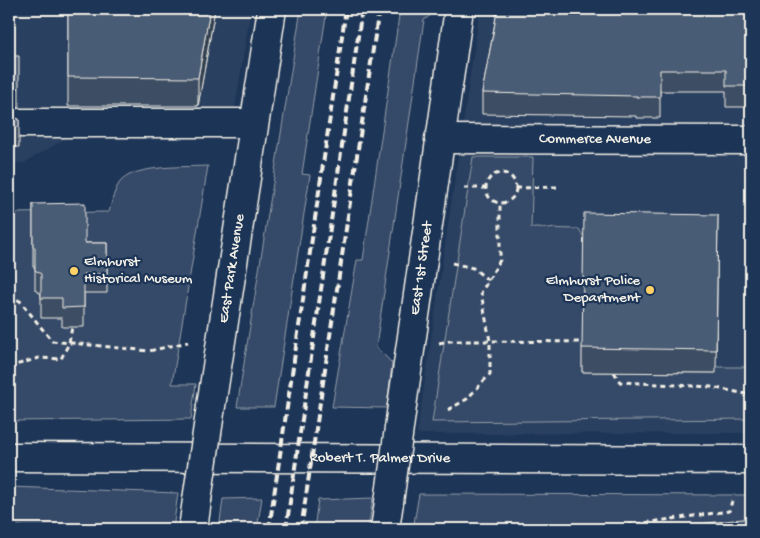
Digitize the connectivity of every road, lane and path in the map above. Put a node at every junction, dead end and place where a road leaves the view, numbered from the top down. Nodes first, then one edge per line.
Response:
1 (272, 9) edge
2 (459, 9) edge
3 (19, 123) edge
4 (254, 123) junction
5 (439, 139) junction
6 (751, 140) edge
7 (557, 187) dead end
8 (464, 188) dead end
9 (486, 188) junction
10 (516, 188) junction
11 (500, 203) junction
12 (452, 263) dead end
13 (488, 280) junction
14 (9, 296) edge
15 (72, 327) dead end
16 (490, 341) junction
17 (188, 342) dead end
18 (582, 342) edge
19 (69, 343) junction
20 (439, 343) dead end
21 (9, 367) edge
22 (614, 372) dead end
23 (751, 395) edge
24 (448, 410) dead end
25 (9, 457) edge
26 (751, 460) edge
27 (732, 501) dead end
28 (9, 526) edge
29 (26, 529) edge
30 (193, 529) edge
31 (385, 529) edge
32 (601, 529) edge

1 - 4 street, East Park Avenue
2 - 5 street, East 1st Street
3 - 4 street
4 - 30 street, East Park Avenue, bridge
5 - 6 street, Commerce Avenue
5 - 31 street, East 1st Street, bridge
7 - 10 path
8 - 9 path
9 - 10 path
9 - 11 path
10 - 11 path
11 - 13 path
12 - 13 path
13 - 16 path
14 - 19 path
15 - 19 path
16 - 18 path
16 - 20 path
16 - 24 path
17 - 19 path
19 - 21 path
22 - 23 path
25 - 26 street, Robert T. Palmer Drive
27 - 32 path
28 - 29 path

